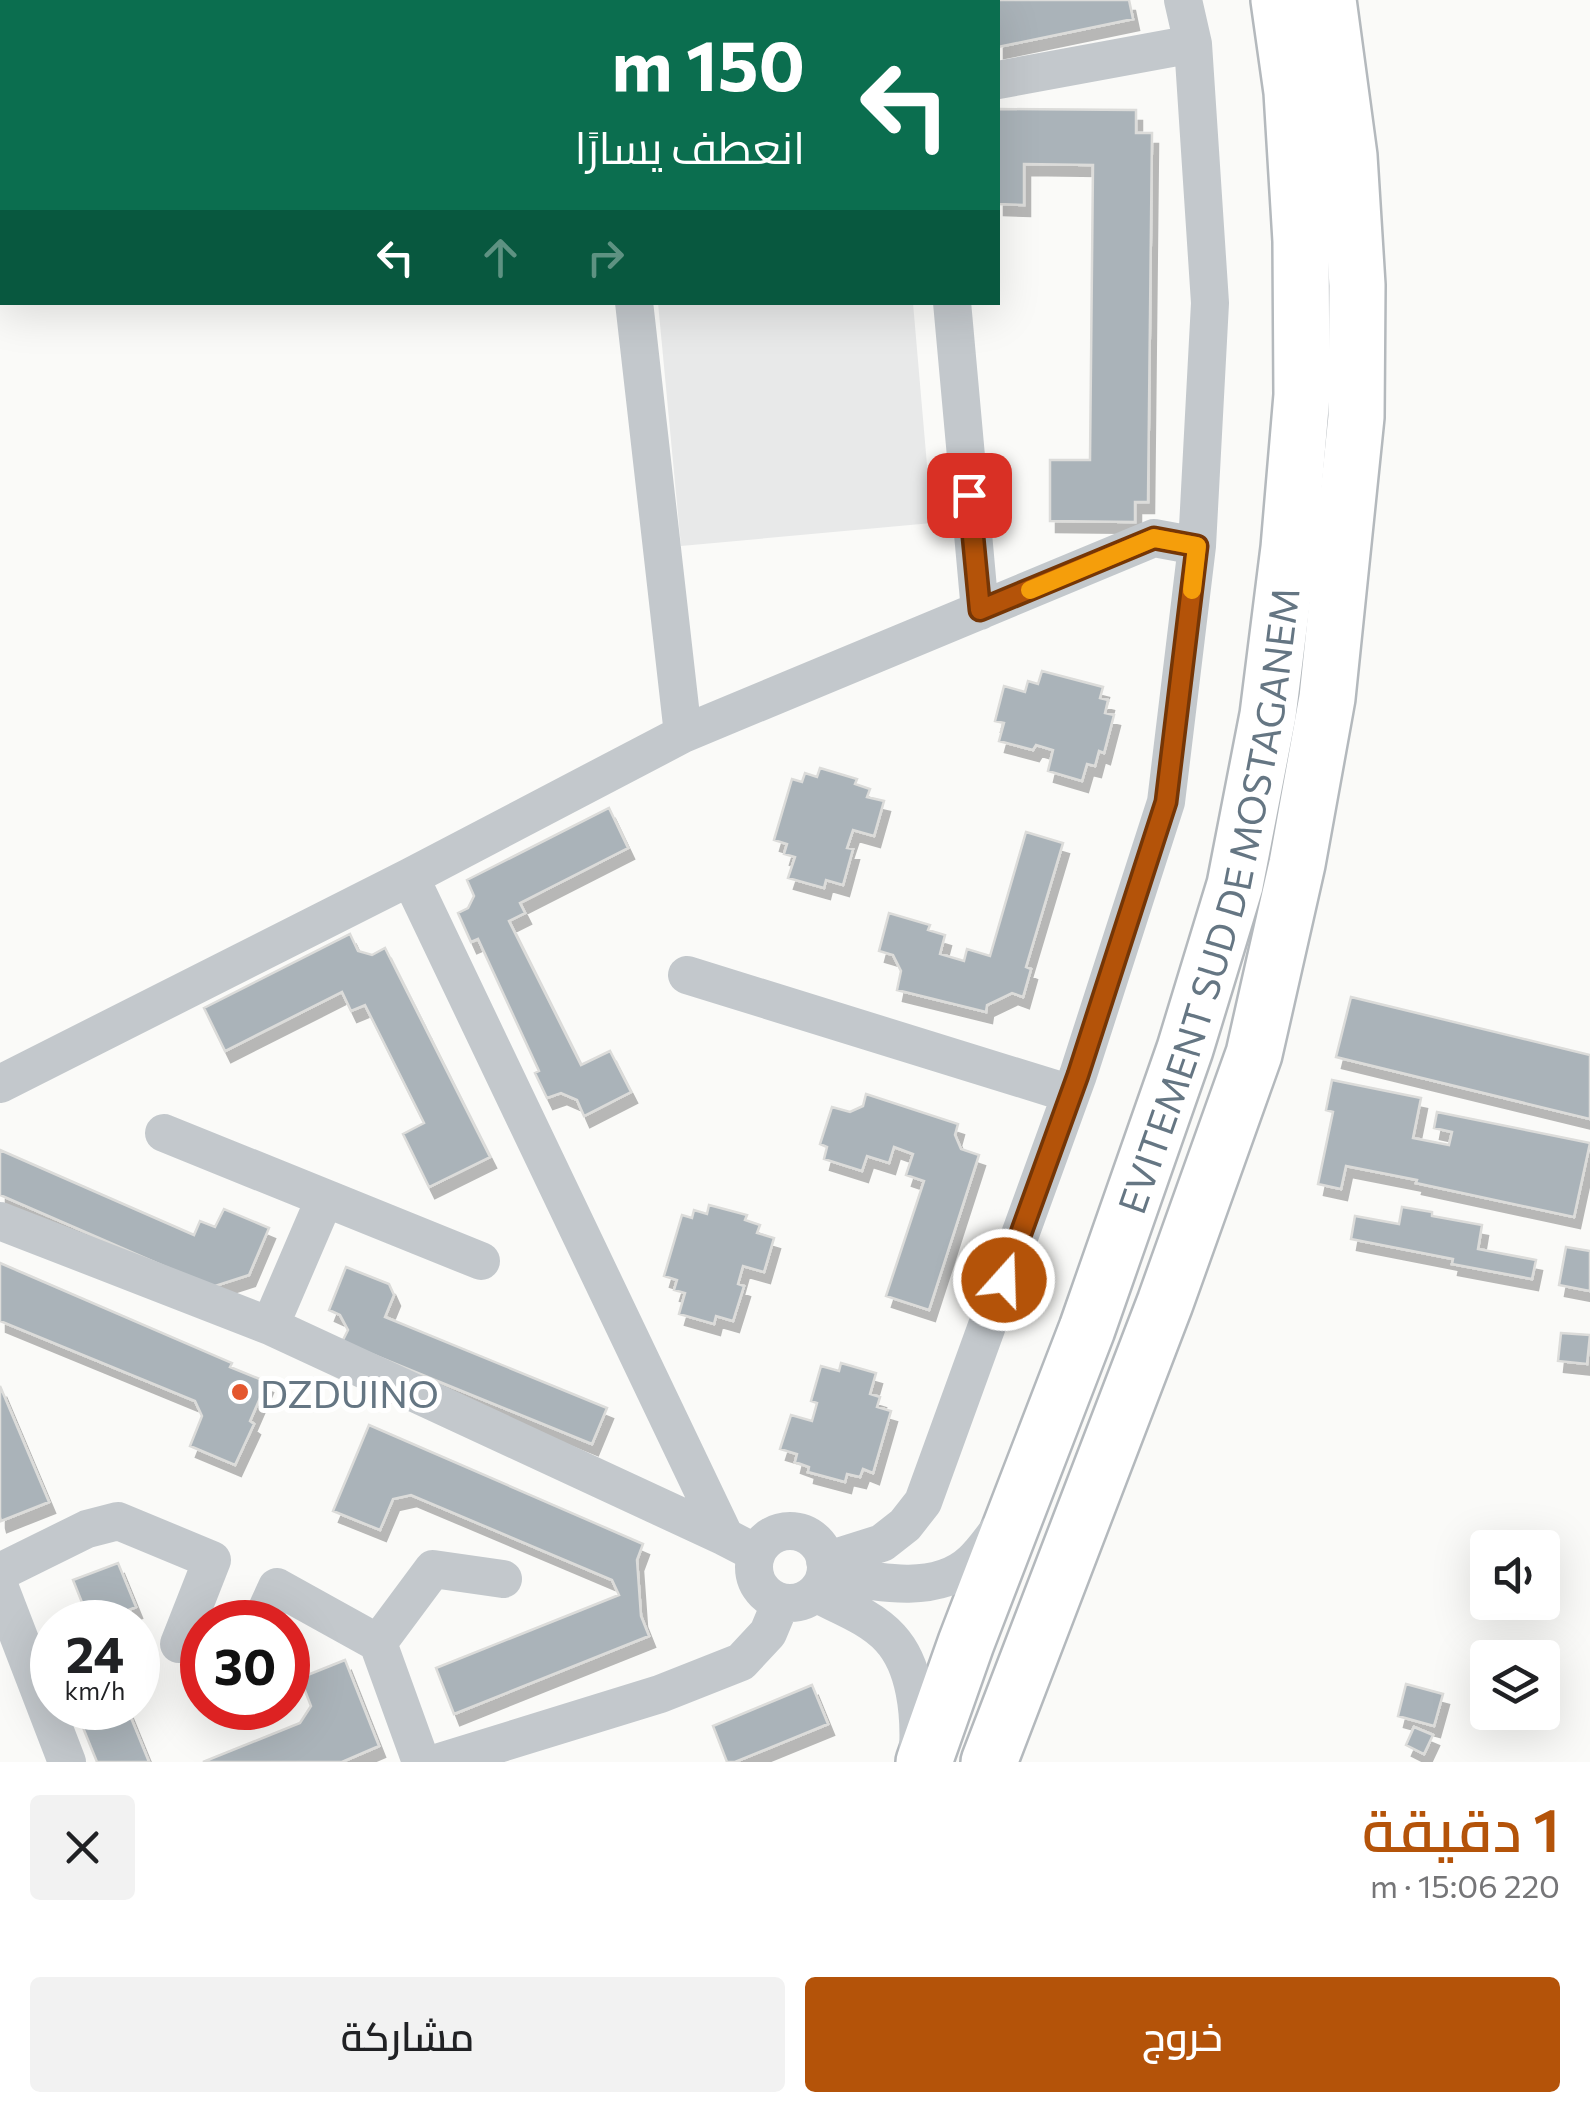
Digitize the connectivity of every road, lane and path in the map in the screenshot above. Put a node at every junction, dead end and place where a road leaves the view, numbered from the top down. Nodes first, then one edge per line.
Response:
1 (1184, 0) edge
2 (1278, 0) edge
3 (1328, 0) edge
4 (1193, 44) junction
5 (1000, 80) edge
6 (634, 305) edge
7 (952, 305) edge
8 (1197, 546) junction
9 (980, 610) junction
10 (683, 734) junction
11 (410, 877) junction
12 (687, 976) dead end
13 (0, 1084) edge
14 (1071, 1094) junction
15 (164, 1133) dead end
16 (325, 1198) junction
17 (0, 1221) edge
18 (481, 1261) dead end
19 (270, 1326) junction
20 (1019, 1506) junction
21 (740, 1545) junction
22 (0, 1572) edge
23 (503, 1579) dead end
24 (812, 1582) junction
25 (0, 1588) edge
26 (197, 1600) edge
27 (271, 1600) edge
28 (299, 1600) edge
29 (310, 1606) edge
30 (378, 1644) junction
31 (68, 1762) edge
32 (421, 1762) edge
33 (440, 1762) edge
34 (921, 1762) edge
35 (989, 1762) edge

1 - 4 street
2 - 20 highway, EVITEMENT SUD DE MOSTAGANEM
3 - 35 highway, EVITEMENT SUD DE MOSTAGANEM
4 - 5 street
4 - 8 street
6 - 10 street
7 - 9 street
8 - 9 street
8 - 14 street
9 - 10 street
10 - 11 street
11 - 13 street
11 - 21 street
12 - 14 street
14 - 24 street
15 - 16 street
16 - 18 street
16 - 19 street
17 - 19 street
19 - 21 street
20 - 24 street
20 - 34 highway, EVITEMENT SUD DE MOSTAGANEM
21 - 24 street
21 - 24 street
22 - 26 street
23 - 30 street
24 - 33 street
24 - 34 street
25 - 31 street
27 - 28 street
29 - 30 street
30 - 32 street

